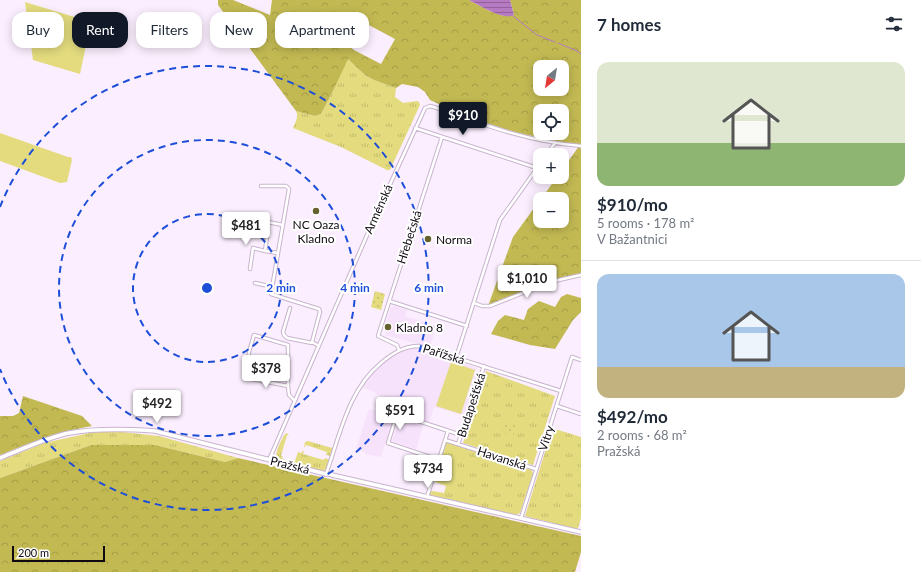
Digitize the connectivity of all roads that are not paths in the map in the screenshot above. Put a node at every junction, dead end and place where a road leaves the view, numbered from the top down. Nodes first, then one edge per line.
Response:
1 (415, 128) junction
2 (442, 137) junction
3 (555, 143) junction
4 (581, 146) edge
5 (551, 148) edge
6 (533, 167) edge
7 (533, 174) edge
8 (261, 186) dead end
9 (247, 218) dead end
10 (253, 220) junction
11 (283, 225) junction
12 (264, 251) junction
13 (278, 253) junction
14 (250, 269) dead end
15 (581, 275) edge
16 (255, 283) dead end
17 (273, 287) junction
18 (389, 301) junction
19 (474, 303) junction
20 (290, 308) dead end
21 (467, 326) junction
22 (312, 343) junction
23 (320, 346) junction
24 (399, 350) junction
25 (456, 358) junction
26 (581, 360) edge
27 (484, 366) junction
28 (288, 386) junction
29 (561, 391) junction
30 (295, 401) junction
31 (556, 406) junction
32 (581, 414) edge
33 (448, 431) junction
34 (461, 435) junction
35 (445, 440) junction
36 (458, 444) junction
37 (0, 458) edge
38 (269, 460) junction
39 (439, 460) junction
40 (536, 469) junction
41 (326, 474) junction
42 (332, 475) joint
43 (427, 497) junction
44 (521, 518) junction
45 (581, 530) edge

1 - 2 street
1 - 3 street, Arménská
1 - 23 street, Arménská
2 - 6 street
2 - 18 street, Hřebečská
3 - 4 street, Arménská
3 - 5 street
7 - 19 street
8 - 11 street
9 - 10 street
10 - 11 street
10 - 12 street
11 - 13 street
12 - 13 street
12 - 14 street
13 - 17 street
15 - 19 street
16 - 17 street
17 - 22 street
18 - 21 street
18 - 24 street, Hřebečská
19 - 21 street
20 - 22 street
21 - 25 street
22 - 23 street
23 - 30 street, Arménská
24 - 25 street, Pařížská
24 - 41 street, Pařížská
25 - 27 street, Pařížská
26 - 29 street, Vitry
27 - 29 street, Pařížská
27 - 34 street, Budapešťská
28 - 28 street
28 - 30 street
29 - 31 street, Vitry
30 - 38 street, Arménská
31 - 32 street
31 - 40 street, Vitry
33 - 34 street
33 - 35 street
33 - 39 street
34 - 36 street, Budapešťská
35 - 36 street, Havanská
35 - 39 street
36 - 40 street, Havanská
37 - 38 street, Pražská
38 - 41 street, Pražská
39 - 43 street
40 - 44 street, Vitry
41 - 42 street, Pražská
42 - 43 street, Pražská
43 - 44 street, Pražská
44 - 45 street, Pražská

